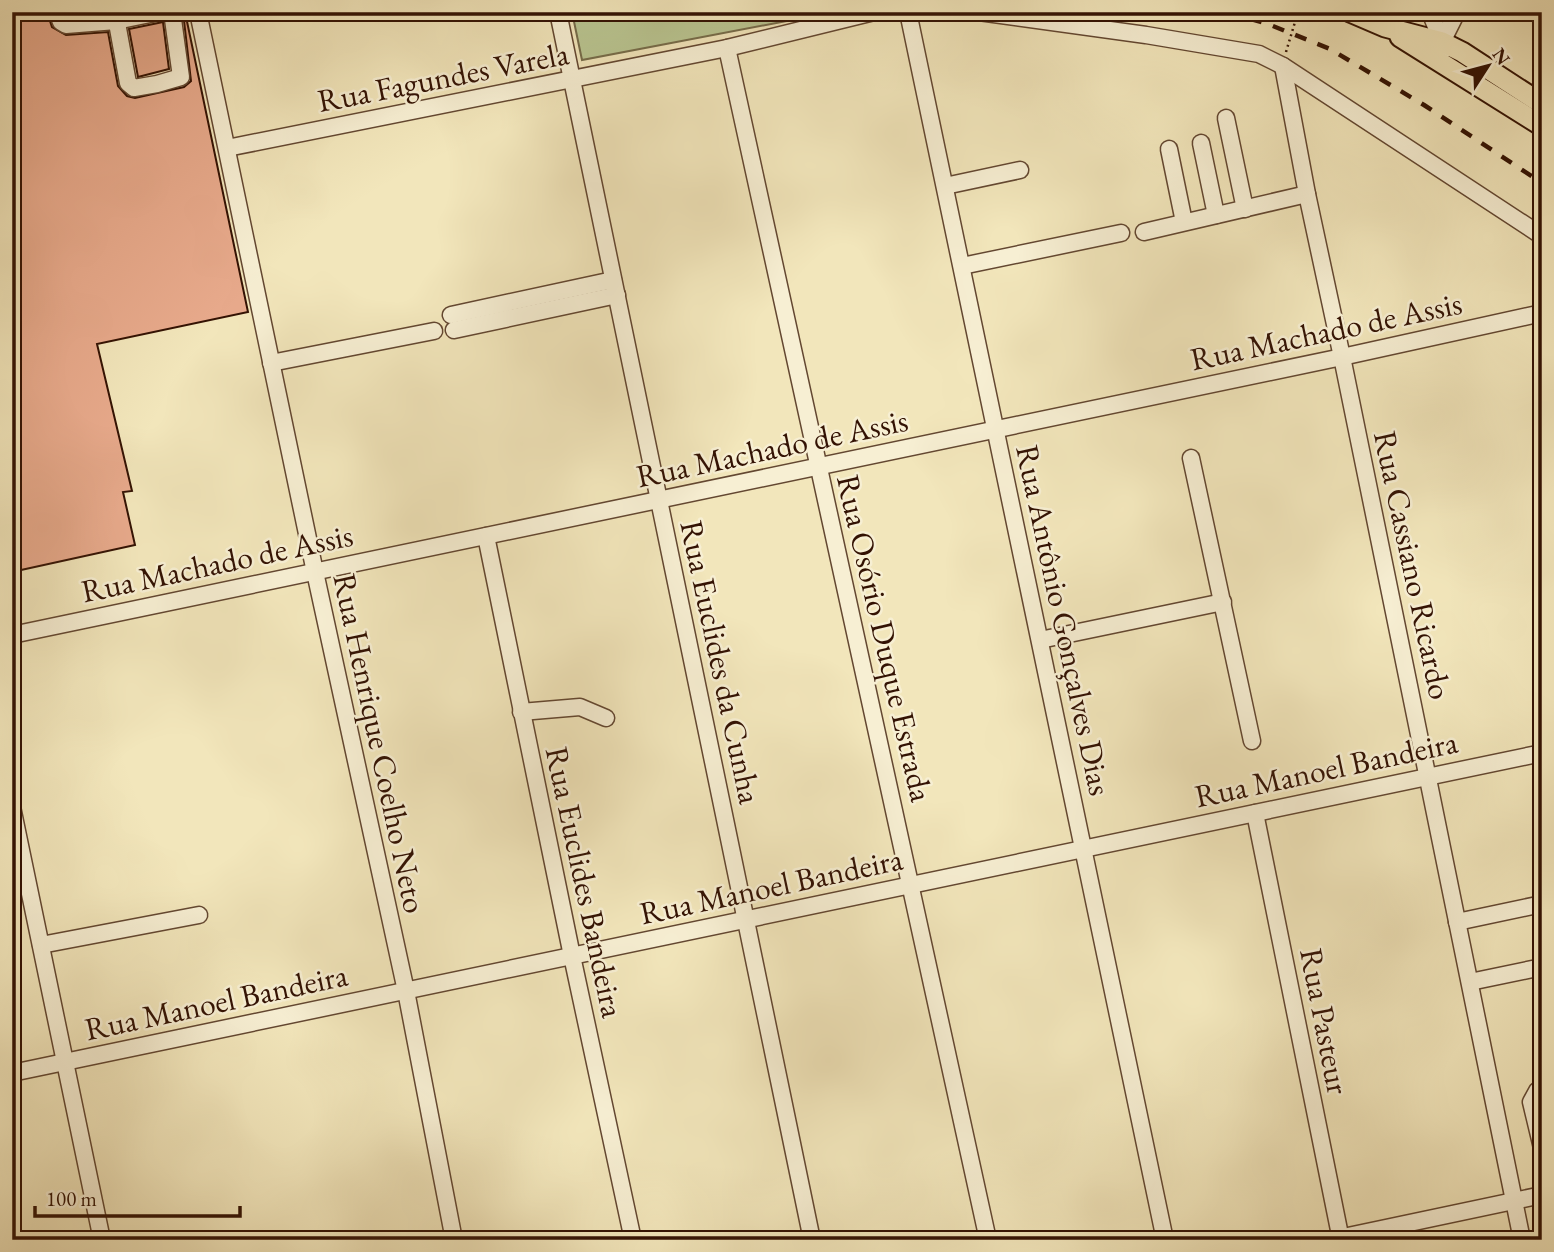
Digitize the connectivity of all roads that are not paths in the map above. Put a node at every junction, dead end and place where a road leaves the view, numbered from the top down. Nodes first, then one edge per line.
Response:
1 (57, 12) edge
2 (160, 12) edge
3 (172, 12) edge
4 (198, 12) edge
5 (558, 12) edge
6 (874, 12) edge
7 (908, 12) edge
8 (979, 12) edge
9 (1350, 12) edge
10 (1402, 12) edge
11 (1430, 12) edge
12 (1457, 12) edge
13 (115, 17) edge
14 (1385, 26) junction
15 (1442, 42) junction
16 (727, 48) junction
17 (1283, 66) junction
18 (1452, 71) junction
19 (572, 80) junction
20 (1542, 104) edge
21 (1226, 118) dead end
22 (1542, 125) edge
23 (1201, 142) dead end
24 (227, 148) junction
25 (1170, 149) dead end
26 (1020, 170) dead end
27 (945, 186) junction
28 (1307, 194) junction
29 (1245, 209) junction
30 (1216, 215) junction
31 (1184, 222) junction
32 (1144, 232) dead end
33 (1121, 233) dead end
34 (1542, 236) edge
35 (962, 266) junction
36 (615, 288) junction
37 (1542, 313) edge
38 (452, 322) dead end
39 (434, 331) dead end
40 (1342, 357) junction
41 (271, 363) junction
42 (996, 429) junction
43 (1191, 458) dead end
44 (818, 467) junction
45 (659, 500) junction
46 (485, 536) junction
47 (314, 572) junction
48 (1223, 601) junction
49 (12, 635) edge
50 (1040, 640) junction
51 (521, 712) junction
52 (606, 718) dead end
53 (1252, 741) dead end
54 (1542, 753) edge
55 (1428, 777) junction
56 (12, 807) edge
57 (1255, 813) junction
58 (1083, 849) junction
59 (912, 884) junction
60 (1542, 904) edge
61 (199, 915) dead end
62 (746, 921) junction
63 (1457, 922) junction
64 (41, 945) junction
65 (572, 956) junction
66 (1542, 967) edge
67 (1470, 982) junction
68 (405, 991) junction
69 (65, 1062) junction
70 (12, 1073) edge
71 (1542, 1087) edge
72 (1542, 1148) edge
73 (1542, 1195) edge
74 (1514, 1201) junction
75 (1337, 1239) edge
76 (102, 1240) edge
77 (454, 1240) edge
78 (633, 1240) edge
79 (812, 1240) edge
80 (988, 1240) edge
81 (1165, 1240) edge
82 (1522, 1240) edge

1 - 13 street
2 - 13 street
3 - 13 street
4 - 24 street, Rua Henrique Coelho Neto
5 - 19 street, Rua Euclides da Cunha
6 - 16 street, Rua Fagundes Varela
7 - 27 street, Rua Antônio Gonçalves Dias
8 - 17 street
9 - 14 main road
10 - 14 street
11 - 15 street
12 - 15 street
14 - 15 main road
14 - 18 main road
15 - 18 street
15 - 20 main road
16 - 19 street, Rua Fagundes Varela
16 - 44 street, Rua Osório Duque Estrada
17 - 28 street, Rua Cassiano Ricardo
17 - 34 street
18 - 22 main road
19 - 24 street, Rua Fagundes Varela
19 - 36 street, Rua Euclides da Cunha
21 - 29 street
23 - 30 street
24 - 41 street, Rua Henrique Coelho Neto
25 - 31 street
26 - 27 street
27 - 35 street, Rua Antônio Gonçalves Dias
28 - 29 street
28 - 40 street, Rua Cassiano Ricardo
29 - 30 street
30 - 31 street
31 - 32 street
33 - 35 street
35 - 42 street, Rua Antônio Gonçalves Dias
36 - 38 street
36 - 45 street, Rua Euclides da Cunha
37 - 40 street, Rua Machado de Assis
39 - 41 street
40 - 42 street, Rua Machado de Assis
40 - 55 street, Rua Cassiano Ricardo
41 - 47 street, Rua Henrique Coelho Neto
42 - 44 street, Rua Machado de Assis
42 - 50 street, Rua Antônio Gonçalves Dias
43 - 48 street
44 - 45 street, Rua Machado de Assis
44 - 59 street, Rua Osório Duque Estrada
45 - 46 street, Rua Machado de Assis
45 - 62 street, Rua Euclides da Cunha
46 - 47 street, Rua Machado de Assis
46 - 51 street, Rua Euclides Bandeira
47 - 49 street, Rua Machado de Assis
47 - 68 street, Rua Henrique Coelho Neto
48 - 50 street
48 - 53 street
50 - 58 street, Rua Antônio Gonçalves Dias
51 - 52 street
51 - 65 street, Rua Euclides Bandeira
54 - 55 street, Rua Manoel Bandeira
55 - 57 street, Rua Manoel Bandeira
55 - 63 street, Rua Cassiano Ricardo
56 - 64 street
57 - 58 street, Rua Manoel Bandeira
57 - 75 street, Rua Pasteur
58 - 59 street, Rua Manoel Bandeira
58 - 81 street, Rua Antônio Gonçalves Dias
59 - 62 street, Rua Manoel Bandeira
59 - 80 street, Rua Osório Duque Estrada
60 - 63 street
61 - 64 street
62 - 65 street, Rua Manoel Bandeira
62 - 79 street, Rua Euclides da Cunha
63 - 67 street, Rua Cassiano Ricardo
64 - 69 street
65 - 68 street, Rua Manoel Bandeira
65 - 78 street, Rua Euclides Bandeira
66 - 67 street
67 - 74 street, Rua Cassiano Ricardo
68 - 69 street, Rua Manoel Bandeira
68 - 77 street, Rua Henrique Coelho Neto
69 - 70 street, Rua Manoel Bandeira
69 - 76 street
71 - 72 street
73 - 74 street
74 - 75 street
74 - 82 street, Rua Cassiano Ricardo

